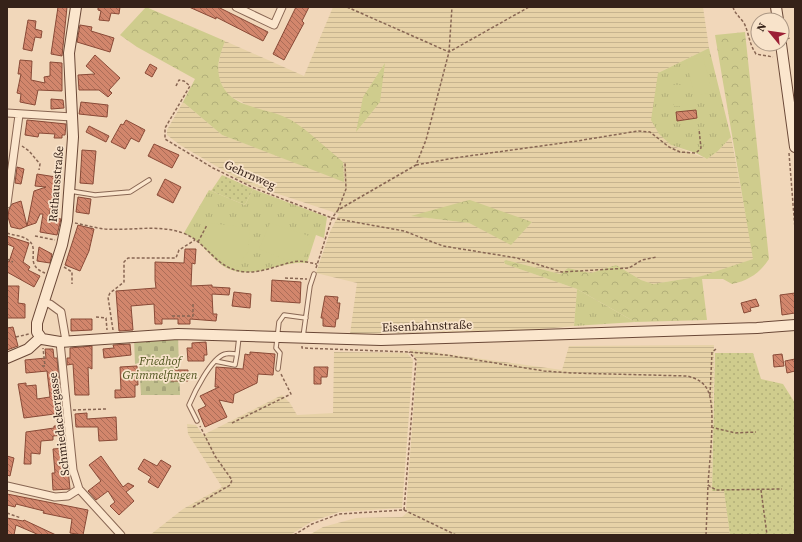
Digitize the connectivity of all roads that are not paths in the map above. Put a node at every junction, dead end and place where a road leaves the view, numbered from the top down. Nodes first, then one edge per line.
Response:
1 (76, 7) edge
2 (236, 7) edge
3 (282, 7) edge
4 (782, 52) edge
5 (7, 113) edge
6 (19, 115) junction
7 (72, 117) junction
8 (795, 147) edge
9 (149, 180) dead end
10 (69, 191) junction
11 (7, 204) edge
12 (314, 274) road end
13 (43, 302) junction
14 (306, 318) junction
15 (795, 325) edge
16 (240, 336) junction
17 (277, 337) junction
18 (303, 338) junction
19 (42, 339) junction
20 (63, 341) junction
21 (237, 354) junction
22 (7, 358) edge
23 (215, 361) junction
24 (278, 369) road end
25 (197, 420) road end
26 (7, 486) edge
27 (79, 489) junction
28 (121, 535) edge

1 - 7 street, Rathausstraße
2 - 3 street
4 - 8 street
5 - 6 street
6 - 7 street
6 - 11 street
7 - 10 street, Rathausstraße
9 - 10 lane
10 - 13 street, Rathausstraße
12 - 14 lane
13 - 19 street, Rathausstraße
13 - 20 street, Schmiedackergasse
14 - 17 lane
14 - 18 lane
15 - 18 street, Eisenbahnstraße
16 - 17 street, Eisenbahnstraße
16 - 20 street, Eisenbahnstraße
16 - 21 lane
17 - 18 street, Eisenbahnstraße
17 - 24 lane
19 - 20 street
19 - 22 street
20 - 27 street, Schmiedackergasse
21 - 23 lane
21 - 23 lane
23 - 25 lane
26 - 27 street
27 - 28 street, Schmiedackergasse

